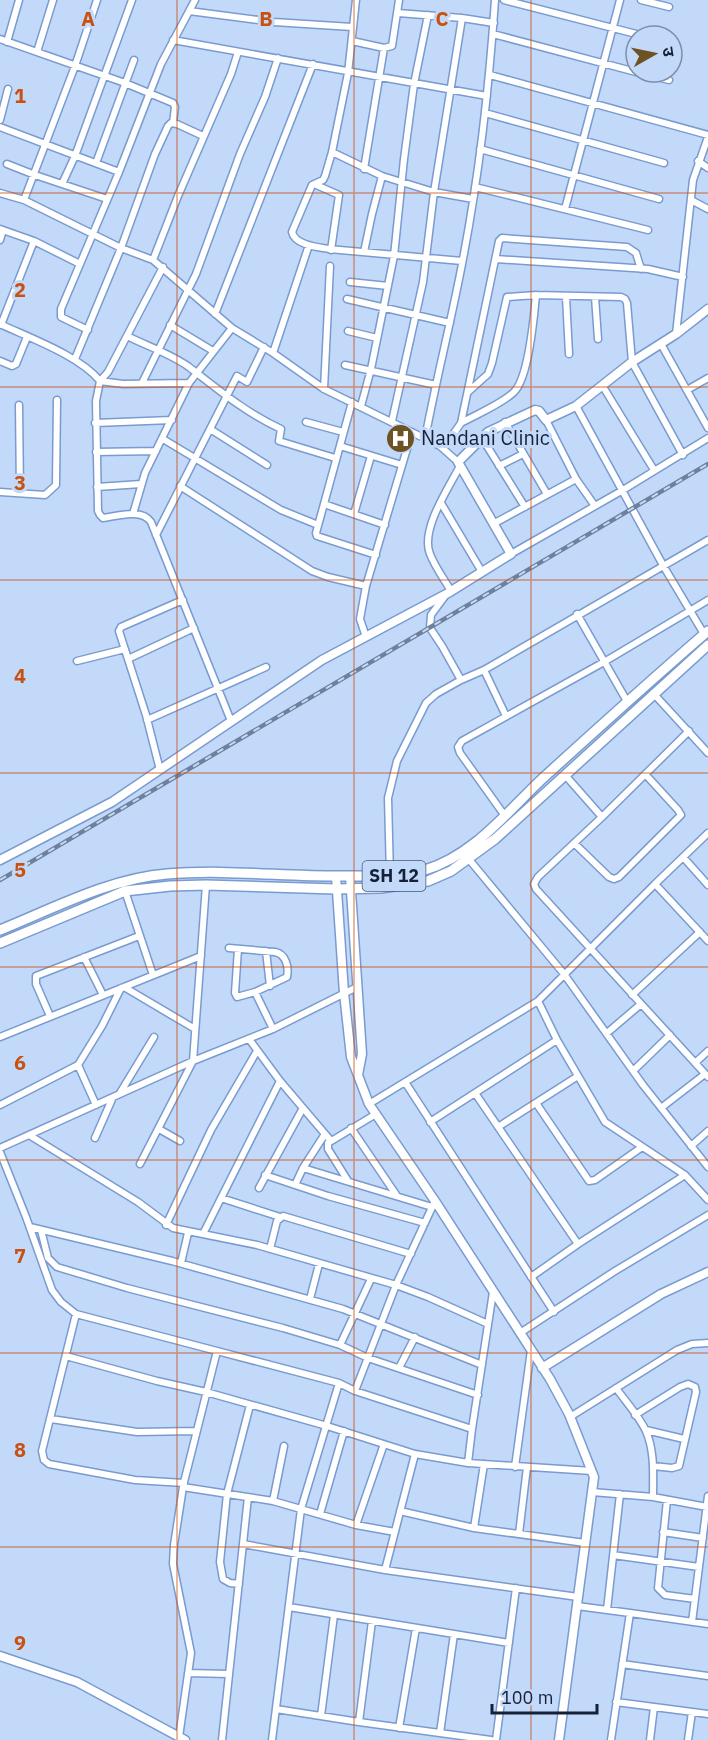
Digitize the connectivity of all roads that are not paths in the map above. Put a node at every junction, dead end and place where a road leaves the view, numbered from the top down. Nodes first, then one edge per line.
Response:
1 (19, 0) edge
2 (54, 0) edge
3 (97, 0) edge
4 (132, 0) edge
5 (193, 0) edge
6 (356, 0) edge
7 (399, 0) edge
8 (495, 0) edge
9 (504, 0) edge
10 (620, 0) edge
11 (641, 0) edge
12 (669, 7) dead end
13 (189, 11) junction
14 (398, 13) junction
15 (428, 15) junction
16 (462, 18) junction
17 (494, 23) junction
18 (352, 27) junction
19 (613, 28) junction
20 (624, 31) edge
21 (493, 34) junction
22 (173, 40) junction
23 (3, 41) edge
24 (352, 41) junction
25 (384, 48) junction
26 (38, 52) junction
27 (238, 52) junction
28 (278, 58) junction
29 (134, 60) dead end
30 (604, 63) junction
31 (313, 64) junction
32 (75, 66) junction
33 (624, 68) edge
34 (348, 73) junction
35 (490, 75) junction
36 (104, 76) junction
37 (380, 76) junction
38 (125, 83) junction
39 (414, 84) junction
40 (8, 89) dead end
41 (450, 89) junction
42 (149, 93) junction
43 (487, 96) junction
44 (594, 102) junction
45 (485, 113) junction
46 (0, 120) edge
47 (173, 123) junction
48 (0, 128) edge
49 (203, 136) junction
50 (708, 136) edge
51 (582, 142) junction
52 (45, 145) junction
53 (480, 149) junction
54 (333, 152) junction
55 (75, 156) junction
56 (698, 161) junction
57 (96, 163) junction
58 (7, 164) dead end
59 (664, 164) dead end
60 (708, 168) edge
61 (364, 169) junction
62 (119, 172) junction
63 (35, 175) junction
64 (382, 176) junction
65 (573, 176) junction
66 (402, 182) junction
67 (62, 184) junction
68 (314, 184) junction
69 (475, 187) junction
70 (434, 192) junction
71 (0, 193) edge
72 (107, 199) junction
73 (473, 199) junction
74 (659, 199) dead end
75 (24, 200) junction
76 (691, 200) junction
77 (565, 209) junction
78 (708, 209) edge
79 (2, 230) edge
80 (648, 230) dead end
81 (91, 234) junction
82 (0, 240) edge
83 (34, 241) junction
84 (309, 245) junction
85 (121, 248) junction
86 (331, 250) junction
87 (364, 252) junction
88 (394, 255) junction
89 (427, 258) junction
90 (496, 259) junction
91 (153, 260) junction
92 (462, 261) junction
93 (80, 264) junction
94 (330, 266) dead end
95 (163, 267) junction
96 (648, 269) junction
97 (683, 277) junction
98 (350, 282) dead end
99 (388, 286) junction
100 (189, 290) junction
101 (536, 295) junction
102 (566, 297) junction
103 (595, 297) junction
104 (347, 299) dead end
105 (384, 307) junction
106 (708, 309) edge
107 (215, 314) junction
108 (416, 315) junction
109 (450, 323) junction
110 (1, 325) edge
111 (170, 325) junction
112 (232, 328) junction
113 (88, 330) junction
114 (348, 331) dead end
115 (676, 334) junction
116 (127, 336) junction
117 (27, 337) junction
118 (377, 338) junction
119 (598, 339) dead end
120 (661, 344) junction
121 (264, 347) junction
122 (156, 350) junction
123 (213, 351) junction
124 (273, 353) junction
125 (569, 354) dead end
126 (631, 358) junction
127 (75, 359) junction
128 (0, 361) edge
129 (345, 365) dead end
130 (371, 369) junction
131 (195, 374) junction
132 (402, 377) junction
133 (708, 378) edge
134 (100, 381) junction
135 (142, 383) junction
136 (189, 383) junction
137 (435, 385) junction
138 (602, 385) junction
139 (324, 389) junction
140 (687, 390) junction
141 (468, 392) junction
142 (225, 397) junction
143 (57, 400) dead end
144 (352, 402) junction
145 (19, 405) dead end
146 (361, 406) junction
147 (576, 406) junction
148 (706, 418) edge
149 (171, 420) junction
150 (546, 420) junction
151 (392, 421) junction
152 (306, 422) dead end
153 (505, 422) junction
154 (95, 423) junction
155 (461, 423) junction
156 (708, 428) edge
157 (210, 429) junction
158 (343, 432) junction
159 (412, 432) junction
160 (482, 438) junction
161 (708, 438) edge
162 (163, 439) junction
163 (425, 439) junction
164 (340, 446) junction
165 (441, 447) junction
166 (156, 451) junction
167 (96, 452) junction
168 (523, 454) junction
169 (682, 455) junction
170 (371, 456) junction
171 (195, 458) junction
172 (335, 458) junction
173 (458, 463) junction
174 (267, 465) dead end
175 (402, 465) junction
176 (499, 466) junction
177 (654, 470) junction
178 (576, 479) junction
179 (141, 484) junction
180 (180, 486) junction
181 (97, 487) junction
182 (623, 490) junction
183 (0, 492) edge
184 (20, 493) junction
185 (547, 495) junction
186 (441, 503) junction
187 (324, 504) junction
188 (595, 506) junction
189 (525, 507) junction
190 (133, 514) junction
191 (354, 514) junction
192 (493, 524) junction
193 (318, 525) junction
194 (385, 525) junction
195 (156, 535) junction
196 (708, 540) edge
197 (511, 554) junction
198 (376, 555) junction
199 (664, 567) junction
200 (482, 572) junction
201 (366, 586) junction
202 (449, 592) junction
203 (183, 600) junction
204 (708, 600) edge
205 (690, 611) junction
206 (577, 614) junction
207 (194, 628) junction
208 (706, 632) edge
209 (366, 637) junction
210 (708, 645) edge
211 (125, 649) junction
212 (128, 659) junction
213 (78, 662) dead end
214 (604, 662) junction
215 (266, 667) dead end
216 (484, 670) junction
217 (461, 680) junction
218 (218, 686) junction
219 (653, 693) junction
220 (628, 703) junction
221 (506, 716) junction
222 (147, 720) junction
223 (231, 721) junction
224 (689, 732) junction
225 (708, 753) edge
226 (160, 770) junction
227 (565, 775) junction
228 (646, 775) junction
229 (506, 816) junction
230 (602, 817) junction
231 (708, 833) edge
232 (574, 843) junction
233 (466, 855) junction
234 (683, 857) junction
235 (0, 860) edge
236 (336, 876) junction
237 (350, 876) junction
238 (390, 876) junction
239 (655, 884) junction
240 (206, 885) junction
241 (708, 885) edge
242 (336, 889) junction
243 (351, 889) junction
244 (125, 891) junction
245 (0, 930) edge
246 (700, 932) junction
247 (139, 936) junction
248 (708, 941) edge
249 (0, 943) edge
250 (229, 948) dead end
251 (589, 948) junction
252 (238, 949) junction
253 (266, 951) junction
254 (201, 956) junction
255 (84, 957) junction
256 (153, 975) junction
257 (562, 976) junction
258 (270, 986) junction
259 (123, 987) junction
260 (357, 987) junction
261 (255, 992) junction
262 (344, 993) junction
263 (103, 995) junction
264 (632, 995) junction
265 (538, 1001) junction
266 (641, 1004) junction
267 (50, 1016) junction
268 (195, 1029) junction
269 (273, 1029) junction
270 (607, 1033) junction
271 (670, 1035) junction
272 (0, 1037) edge
273 (154, 1037) dead end
274 (249, 1039) junction
275 (557, 1040) junction
276 (257, 1051) junction
277 (708, 1051) edge
278 (193, 1061) junction
279 (695, 1063) junction
280 (78, 1065) junction
281 (633, 1071) junction
282 (707, 1075) edge
283 (358, 1076) junction
284 (578, 1077) junction
285 (280, 1081) junction
286 (405, 1082) junction
287 (475, 1093) junction
288 (116, 1096) junction
289 (536, 1103) junction
290 (369, 1104) junction
291 (0, 1105) edge
292 (96, 1105) junction
293 (303, 1108) junction
294 (661, 1108) junction
295 (376, 1114) junction
296 (430, 1122) junction
297 (498, 1127) junction
298 (351, 1128) junction
299 (159, 1129) junction
300 (708, 1131) edge
301 (325, 1134) junction
302 (29, 1135) junction
303 (95, 1138) dead end
304 (180, 1141) dead end
305 (331, 1141) junction
306 (691, 1146) junction
307 (642, 1147) junction
308 (0, 1150) edge
309 (141, 1164) dead end
310 (708, 1167) edge
311 (303, 1168) junction
312 (266, 1175) junction
313 (686, 1175) junction
314 (348, 1181) junction
315 (295, 1185) junction
316 (259, 1188) dead end
317 (397, 1196) junction
318 (221, 1198) junction
319 (708, 1200) edge
320 (433, 1204) junction
321 (708, 1215) edge
322 (280, 1217) junction
323 (425, 1223) junction
324 (166, 1225) junction
325 (30, 1227) junction
326 (41, 1230) junction
327 (188, 1233) junction
328 (203, 1234) junction
329 (578, 1244) junction
330 (270, 1249) junction
331 (411, 1254) junction
332 (181, 1263) junction
333 (319, 1264) junction
334 (708, 1272) edge
335 (531, 1277) junction
336 (371, 1279) junction
337 (396, 1285) junction
338 (493, 1291) junction
339 (310, 1299) junction
340 (554, 1312) junction
341 (356, 1313) junction
342 (76, 1314) junction
343 (382, 1323) junction
344 (489, 1324) junction
345 (520, 1333) junction
346 (415, 1337) junction
347 (708, 1343) edge
348 (340, 1346) junction
349 (531, 1350) junction
350 (217, 1351) junction
351 (66, 1356) junction
352 (368, 1358) junction
353 (482, 1365) junction
354 (399, 1368) junction
355 (542, 1368) junction
356 (339, 1383) junction
357 (616, 1388) junction
358 (355, 1391) junction
359 (206, 1392) junction
360 (478, 1395) junction
361 (250, 1405) junction
362 (635, 1415) junction
363 (570, 1418) junction
364 (51, 1419) junction
365 (327, 1426) junction
366 (472, 1429) junction
367 (646, 1430) junction
368 (196, 1431) junction
369 (344, 1431) junction
370 (684, 1439) junction
371 (384, 1444) junction
372 (284, 1446) dead end
373 (415, 1454) junction
374 (468, 1463) junction
375 (484, 1464) junction
376 (653, 1466) junction
377 (515, 1467) junction
378 (527, 1467) junction
379 (592, 1471) junction
380 (184, 1485) junction
381 (592, 1492) junction
382 (227, 1494) junction
383 (620, 1494) junction
384 (708, 1496) edge
385 (248, 1497) junction
386 (653, 1497) junction
387 (667, 1500) junction
388 (273, 1501) junction
389 (706, 1508) junction
390 (301, 1509) junction
391 (400, 1511) junction
392 (320, 1514) junction
393 (356, 1525) junction
394 (474, 1528) junction
395 (395, 1532) junction
396 (663, 1532) junction
397 (519, 1534) junction
398 (703, 1538) junction
399 (585, 1543) junction
400 (243, 1544) junction
401 (296, 1554) junction
402 (613, 1555) junction
403 (660, 1561) junction
404 (699, 1567) junction
405 (385, 1570) junction
406 (239, 1584) junction
407 (516, 1588) junction
408 (694, 1599) junction
409 (577, 1602) junction
410 (289, 1607) junction
411 (607, 1610) junction
412 (630, 1612) junction
413 (334, 1615) junction
414 (372, 1621) junction
415 (692, 1622) junction
416 (708, 1624) edge
417 (416, 1628) junction
418 (454, 1634) junction
419 (509, 1643) junction
420 (0, 1656) edge
421 (622, 1664) junction
422 (188, 1673) junction
423 (229, 1674) junction
424 (708, 1676) edge
425 (616, 1702) junction
426 (654, 1707) junction
427 (276, 1709) junction
428 (692, 1712) junction
429 (708, 1714) edge
430 (321, 1716) junction
431 (359, 1722) junction
432 (399, 1728) junction
433 (440, 1733) junction
434 (182, 1738) edge
435 (222, 1740) edge
436 (272, 1740) edge
437 (491, 1740) edge
438 (496, 1740) edge
439 (559, 1740) edge
440 (611, 1740) edge
441 (650, 1740) edge
442 (688, 1740) edge

1 - 23 street
2 - 26 street
3 - 32 street
4 - 36 street
5 - 13 street
6 - 18 street
7 - 14 street
8 - 17 street
9 - 19 street
10 - 19 street
11 - 12 street
13 - 18 street
13 - 22 street
14 - 15 street
14 - 25 street
15 - 16 street
15 - 39 street
16 - 17 street
16 - 41 street
17 - 21 street
18 - 24 street
19 - 20 street
19 - 30 street
21 - 30 street
21 - 35 street
22 - 27 street
22 - 42 street
23 - 26 street
24 - 25 street
24 - 34 street
25 - 37 street
26 - 32 street
27 - 28 street
27 - 49 street
28 - 31 street
28 - 100 street
29 - 38 street
30 - 33 street
30 - 44 street
31 - 34 street
31 - 107 street
32 - 36 street
32 - 52 street
34 - 37 street
34 - 54 street
35 - 43 street
35 - 44 street
36 - 38 street
36 - 55 street
37 - 39 street
37 - 61 street
38 - 42 street
38 - 57 street
39 - 41 street
39 - 66 street
40 - 46 street
41 - 43 street
41 - 70 street
42 - 47 street
42 - 62 street
43 - 45 street
44 - 50 street
44 - 51 street
45 - 51 street
45 - 53 street
47 - 49 street
47 - 85 street
48 - 52 street
49 - 91 street
50 - 56 street
51 - 59 street
51 - 65 street
52 - 55 street
52 - 63 street
53 - 65 street
53 - 69 street
54 - 61 street
54 - 68 street
55 - 57 street
55 - 67 street
56 - 60 street
56 - 76 street
57 - 62 street
58 - 63 street
61 - 64 street
62 - 72 street
63 - 67 street
63 - 75 street
64 - 66 street
64 - 87 street
65 - 74 street
65 - 77 street
66 - 70 street
66 - 88 street
67 - 72 street
68 - 84 street
68 - 86 street
69 - 73 street
69 - 77 street
70 - 73 street
70 - 89 street
71 - 75 street
72 - 81 street
73 - 92 street
75 - 81 street
76 - 78 street
76 - 97 street
77 - 80 street
79 - 82 street
79 - 83 street
81 - 85 street
81 - 93 street
83 - 93 street
83 - 110 street
84 - 86 street
84 - 124 street
85 - 91 street
85 - 113 street
86 - 87 street
87 - 88 street
88 - 89 street
88 - 99 street
89 - 92 street
89 - 108 street
90 - 96 street
90 - 96 street
90 - 141 street
91 - 95 street
92 - 109 street
93 - 113 street
94 - 139 street
95 - 100 street
95 - 116 street
96 - 97 street
97 - 115 street
98 - 99 street
99 - 105 street
100 - 107 street
100 - 111 street
101 - 102 street
101 - 141 street
101 - 155 street
102 - 103 street
102 - 125 street
103 - 119 street
103 - 126 street
104 - 105 street
105 - 108 street
105 - 118 street
106 - 115 street
107 - 112 street
108 - 109 street
108 - 132 street
109 - 137 street
110 - 117 street
111 - 122 street
111 - 123 street
112 - 121 street
112 - 123 street
113 - 127 street
114 - 118 street
115 - 120 street
116 - 122 street
116 - 134 street
117 - 127 street
117 - 128 street
118 - 130 street
120 - 126 street
120 - 140 street
121 - 124 street
121 - 142 street
122 - 131 street
122 - 135 street
123 - 131 street
124 - 139 street
126 - 138 street
126 - 169 street
127 - 134 street
129 - 130 street
130 - 132 street
130 - 146 street
131 - 136 street
131 - 142 street
132 - 137 street
132 - 151 street
133 - 140 street
134 - 135 street
134 - 154 street
135 - 136 street
136 - 149 street
137 - 163 street
138 - 147 street
138 - 177 street
139 - 144 street
140 - 148 street
141 - 155 street
142 - 157 street
142 - 172 street
143 - 184 street
144 - 146 street
144 - 158 street
145 - 184 street
146 - 151 street
147 - 150 street
147 - 182 street
148 - 156 street
149 - 154 street
149 - 162 street
150 - 153 street
150 - 178 street
151 - 159 street
152 - 158 street
153 - 160 street
153 - 168 street
154 - 167 street
155 - 165 street
157 - 171 street
157 - 174 street
158 - 164 street
159 - 163 street
159 - 175 street
160 - 173 street
160 - 176 street
161 - 169 street
162 - 166 street
162 - 171 street
163 - 165 street
164 - 170 street
164 - 172 street
165 - 173 street
166 - 167 street
166 - 179 street
167 - 181 street
168 - 176 street
168 - 185 street
169 - 177 street
170 - 175 street
170 - 191 street
171 - 180 street
171 - 193 street
172 - 187 street
173 - 186 street
173 - 192 street
175 - 194 street
176 - 189 street
177 - 182 street
178 - 185 street
178 - 188 street
179 - 181 street
179 - 190 street
180 - 195 street
180 - 201 street
181 - 190 street
182 - 188 street
182 - 199 street
183 - 184 street
185 - 189 street
186 - 200 street
186 - 202 street
187 - 191 street
187 - 193 street
188 - 197 street
189 - 192 street
190 - 195 street
191 - 194 street
192 - 197 street
193 - 198 street
194 - 198 street
195 - 203 street
196 - 199 street
197 - 200 street
198 - 201 street
199 - 205 street
199 - 206 street
200 - 202 street
201 - 209 street
202 - 209 street
202 - 217 street
203 - 207 street
203 - 211 street
204 - 205 street
205 - 208 street
205 - 214 street
206 - 214 street
206 - 216 street
207 - 212 street
207 - 218 street
208 - 220 main road, SH 12
209 - 223 street
210 - 219 main road, SH 12
211 - 212 street
211 - 213 street
212 - 222 street
214 - 220 street
214 - 221 street
215 - 218 street
216 - 217 street
216 - 221 street
217 - 238 street
218 - 222 street
218 - 223 street
219 - 224 street
219 - 227 main road, SH 12
220 - 229 main road, SH 12
221 - 229 street
222 - 226 street
223 - 226 street
224 - 225 street
224 - 228 street
226 - 235 street
227 - 230 street
227 - 233 main road, SH 12
228 - 230 street
228 - 232 street
229 - 233 main road, SH 12
230 - 232 street
231 - 234 street
232 - 251 street
233 - 238 main road, SH 12
233 - 243 main road, SH 12
233 - 257 street
234 - 239 street
234 - 241 street
236 - 237 main road, SH 12
236 - 242 street
236 - 245 main road, SH 12
237 - 238 main road, SH 12
237 - 243 street
239 - 246 street
239 - 251 street
240 - 242 main road, SH 12
240 - 244 main road, SH 12
240 - 254 street
242 - 243 main road, SH 12
242 - 262 street
243 - 260 street
244 - 247 street
244 - 249 main road, SH 12
246 - 248 street
246 - 264 street
247 - 255 street
247 - 256 street
250 - 252 street
251 - 257 street
251 - 264 street
252 - 253 street
252 - 261 street
253 - 258 street
253 - 258 street
254 - 256 street
254 - 268 street
255 - 263 street
255 - 267 street
256 - 259 street
257 - 265 street
257 - 270 street
258 - 261 street
259 - 263 street
259 - 268 street
259 - 280 street
260 - 262 street
260 - 283 street
261 - 269 street
262 - 269 street
262 - 283 street
263 - 267 street
264 - 266 street
265 - 275 street
265 - 286 street
266 - 270 street
266 - 271 street
267 - 272 street
268 - 278 street
269 - 274 street
270 - 281 street
271 - 279 street
271 - 281 street
273 - 288 street
274 - 276 street
274 - 278 street
275 - 284 street
275 - 287 street
276 - 285 street
276 - 324 street
277 - 279 street
278 - 288 street
278 - 299 street
279 - 282 street
280 - 291 street
280 - 292 street
281 - 294 street
282 - 294 street
283 - 290 street
284 - 289 street
284 - 307 street
285 - 293 street
285 - 318 street
286 - 290 street
286 - 296 street
287 - 296 street
287 - 297 street
288 - 292 street
288 - 303 street
289 - 297 street
289 - 307 street
290 - 295 street
292 - 302 street
293 - 301 street
293 - 312 street
294 - 306 street
295 - 298 street
295 - 320 street
296 - 335 street
297 - 329 street
298 - 305 street
298 - 317 street
299 - 304 street
299 - 309 street
300 - 306 street
301 - 305 street
301 - 311 street
302 - 308 street
302 - 324 street
305 - 314 street
306 - 310 street
307 - 313 street
308 - 325 street
311 - 314 street
311 - 315 street
312 - 315 street
312 - 316 street
313 - 319 street
313 - 329 street
314 - 317 street
315 - 323 street
317 - 320 street
318 - 322 street
318 - 328 street
320 - 323 street
320 - 338 street
321 - 340 street
322 - 330 street
322 - 331 street
323 - 331 street
324 - 327 street
325 - 326 street
325 - 342 street
326 - 332 street
326 - 348 street
327 - 328 street
327 - 332 street
328 - 330 street
329 - 335 street
330 - 333 street
331 - 337 street
332 - 339 street
333 - 336 street
333 - 339 street
334 - 355 street
335 - 340 street
336 - 337 street
336 - 341 street
337 - 343 street
337 - 344 street
338 - 344 street
338 - 345 street
339 - 341 street
340 - 345 street
341 - 343 street
341 - 348 street
342 - 350 street
342 - 351 street
343 - 346 street
343 - 352 street
344 - 353 street
345 - 349 street
346 - 353 street
346 - 354 street
347 - 357 street
348 - 352 street
349 - 355 street
349 - 377 street
350 - 356 street
350 - 359 street
351 - 359 street
351 - 364 street
352 - 354 street
352 - 358 street
353 - 360 street
354 - 360 street
355 - 363 street
356 - 358 street
356 - 365 street
357 - 362 street
357 - 363 street
358 - 366 street
359 - 361 street
359 - 368 street
360 - 366 street
361 - 365 street
361 - 382 street
362 - 367 street
362 - 370 street
363 - 379 street
364 - 368 street
364 - 380 street
365 - 369 street
365 - 390 street
366 - 374 street
367 - 370 street
367 - 376 street
368 - 380 street
369 - 371 street
369 - 392 street
370 - 376 street
371 - 373 street
371 - 393 street
372 - 388 street
373 - 374 street
373 - 391 street
374 - 375 street
375 - 377 street
375 - 394 street
376 - 386 street
377 - 378 street
378 - 379 street
378 - 397 street
379 - 381 street
380 - 382 street
380 - 422 street
381 - 383 street
381 - 399 street
382 - 385 street
382 - 406 street
383 - 386 street
383 - 402 street
384 - 389 street
385 - 388 street
385 - 400 street
386 - 387 street
387 - 389 street
387 - 396 street
388 - 390 street
389 - 398 street
390 - 392 street
390 - 401 street
391 - 394 street
391 - 395 street
392 - 393 street
393 - 395 street
394 - 397 street
395 - 405 street
396 - 398 street
396 - 403 street
397 - 399 street
398 - 404 street
399 - 409 street
400 - 401 street
400 - 406 street
401 - 405 street
401 - 410 street
402 - 403 street
402 - 411 street
403 - 404 street
403 - 408 street
404 - 408 street
405 - 407 street
406 - 423 street
407 - 409 street
407 - 419 street
408 - 415 street
409 - 411 street
409 - 439 street
410 - 413 street
410 - 427 street
411 - 412 street
412 - 415 street
412 - 421 street
413 - 414 street
413 - 430 street
414 - 417 street
414 - 431 street
415 - 416 street
417 - 418 street
417 - 432 street
418 - 419 street
418 - 433 street
419 - 438 street
420 - 434 street
421 - 424 street
421 - 425 street
422 - 423 street
422 - 434 street
423 - 435 street
425 - 426 street
425 - 440 street
426 - 428 street
426 - 441 street
427 - 430 street
427 - 436 street
428 - 429 street
428 - 442 street
430 - 431 street
431 - 432 street
432 - 433 street
433 - 437 street

